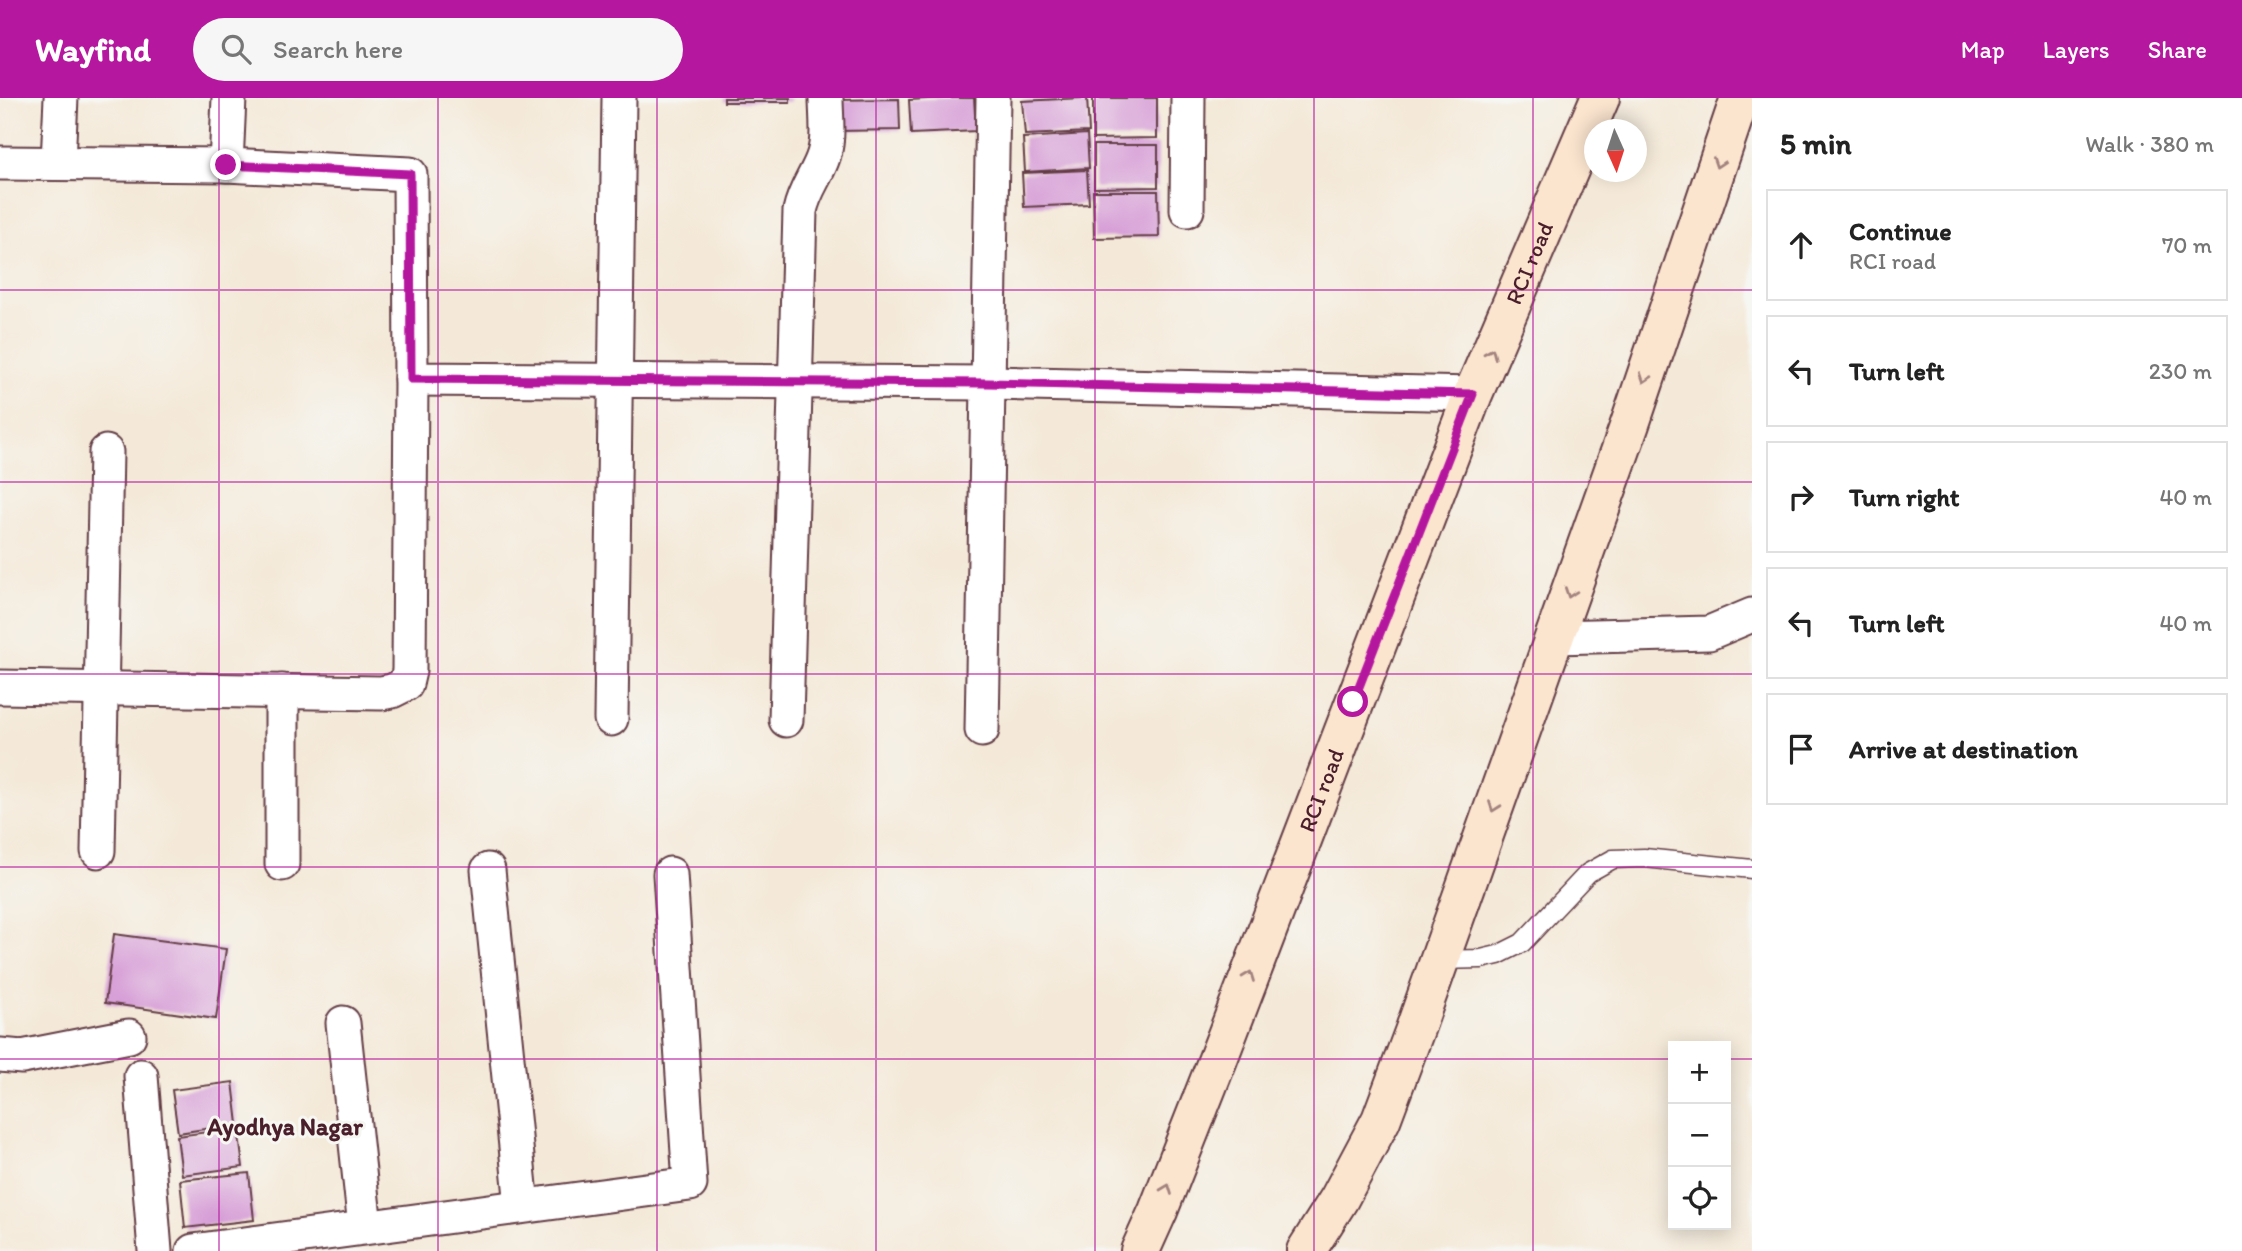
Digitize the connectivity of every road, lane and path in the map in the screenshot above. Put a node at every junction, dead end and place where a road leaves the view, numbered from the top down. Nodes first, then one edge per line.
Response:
1 (61, 98) edge
2 (229, 98) edge
3 (619, 98) edge
4 (826, 98) edge
5 (993, 98) edge
6 (1188, 98) edge
7 (1600, 98) edge
8 (1740, 98) edge
9 (58, 162) junction
10 (0, 163) edge
11 (226, 165) junction
12 (1187, 210) dead end
13 (411, 379) junction
14 (615, 381) junction
15 (794, 382) junction
16 (988, 383) junction
17 (1473, 394) junction
18 (106, 452) dead end
19 (1752, 615) edge
20 (1555, 637) junction
21 (0, 687) edge
22 (101, 687) junction
23 (282, 691) junction
24 (611, 719) dead end
25 (786, 720) dead end
26 (982, 730) dead end
27 (98, 850) dead end
28 (282, 864) dead end
29 (1752, 869) edge
30 (488, 870) dead end
31 (670, 874) dead end
32 (1440, 960) junction
33 (344, 1023) dead end
34 (129, 1036) dead end
35 (0, 1055) edge
36 (141, 1076) dead end
37 (522, 1206) junction
38 (365, 1227) junction
39 (155, 1251) edge
40 (192, 1251) edge
41 (1140, 1251) edge
42 (1306, 1251) edge

1 - 9 street
2 - 11 street
3 - 14 street
4 - 15 street
5 - 16 street
6 - 12 street
17 -> 7 main road, RCI road
8 -> 20 main road
9 - 10 street
9 - 11 street
11 - 13 street
13 - 14 street
13 - 23 street
14 - 15 street
14 - 24 street
15 - 16 street
15 - 25 street
16 - 17 street
16 - 26 street
41 -> 17 main road, RCI road
18 - 22 street
19 - 20 street
20 -> 32 main road
21 - 22 street
22 - 23 street
22 - 27 street
23 - 28 street
29 - 32 lane
30 - 37 street
31 - 37 street
32 - 42 main road
33 - 38 street
34 - 35 street
36 - 39 street
37 - 38 street
38 - 40 street

